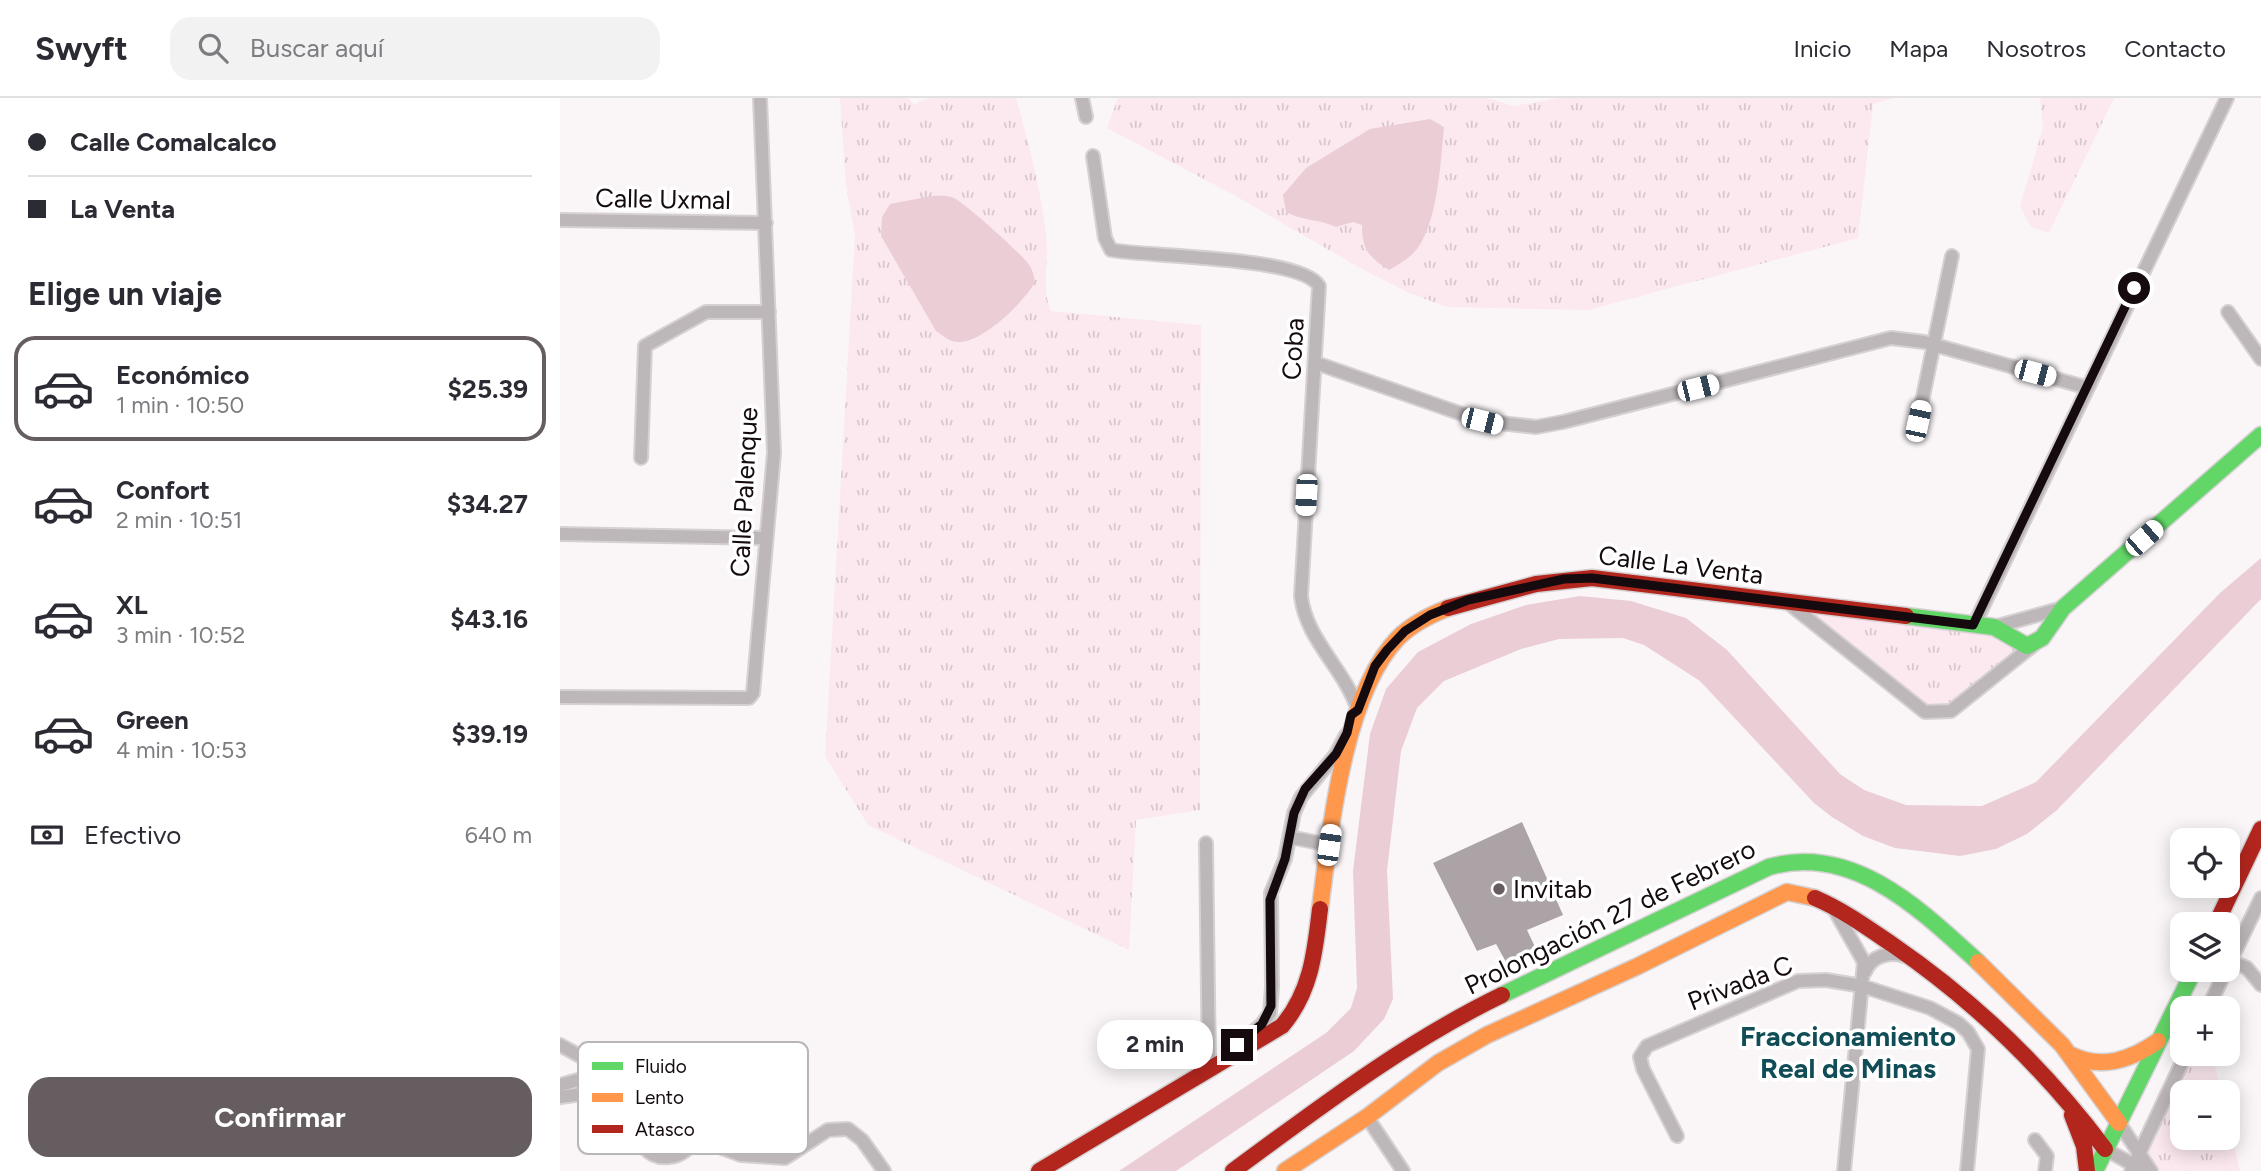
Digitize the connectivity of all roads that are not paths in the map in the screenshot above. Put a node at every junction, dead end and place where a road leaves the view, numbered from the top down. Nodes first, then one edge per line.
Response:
1 (760, 98) edge
2 (1082, 98) edge
3 (2227, 98) edge
4 (1086, 117) dead end
5 (1093, 156) dead end
6 (560, 220) edge
7 (766, 223) junction
8 (1952, 256) dead end
9 (769, 312) junction
10 (2228, 312) dead end
11 (1934, 345) junction
12 (2261, 359) edge
13 (1316, 363) junction
14 (2085, 387) junction
15 (1918, 421) dead end
16 (2261, 435) edge
17 (641, 458) dead end
18 (560, 534) edge
19 (765, 538) junction
20 (1787, 602) junction
21 (2063, 608) junction
22 (1973, 625) junction
23 (1994, 627) junction
24 (2037, 642) junction
25 (560, 697) edge
26 (1358, 710) junction
27 (2261, 829) edge
28 (1290, 837) junction
29 (1206, 843) dead end
30 (1329, 845) junction
31 (2261, 898) edge
32 (1832, 905) junction
33 (2223, 912) edge
34 (1621, 938) junction
35 (2240, 941) edge
36 (1909, 957) junction
37 (1636, 967) junction
38 (2240, 969) edge
39 (1863, 981) junction
40 (2188, 982) edge
41 (2261, 985) edge
42 (1423, 1037) junction
43 (2158, 1041) junction
44 (560, 1045) edge
45 (2066, 1052) junction
46 (578, 1055) edge
47 (1438, 1063) junction
48 (2180, 1066) edge
49 (1209, 1069) junction
50 (2044, 1071) junction
51 (578, 1080) edge
52 (560, 1085) edge
53 (578, 1095) edge
54 (560, 1097) edge
55 (1367, 1116) junction
56 (2119, 1123) junction
57 (1677, 1136) dead end
58 (2035, 1140) dead end
59 (808, 1143) edge
60 (2105, 1149) junction
61 (2140, 1152) junction
62 (649, 1154) edge
63 (680, 1154) edge
64 (738, 1154) edge
65 (791, 1154) edge
66 (2136, 1169) edge
67 (884, 1171) edge
68 (1039, 1171) edge
69 (1233, 1171) edge
70 (1286, 1171) edge
71 (1403, 1171) edge
72 (1843, 1171) edge
73 (1967, 1171) edge
74 (2045, 1171) edge
75 (2087, 1171) edge
76 (2095, 1171) edge
77 (2151, 1171) edge

1 - 7 street, Calle Palenque
2 - 4 street
3 - 14 street
5 - 13 street, Coba
6 - 7 street, Calle Uxmal
7 - 9 street, Calle Palenque
8 - 11 street
9 - 17 street
9 - 19 street, Calle Palenque
10 - 12 street
11 - 13 street
11 - 14 street
11 - 15 street
13 - 26 street, Coba
14 - 22 street
16 - 21 street, Calle La Venta
18 - 19 street
19 - 25 street, Calle Palenque
20 - 22 street, Calle La Venta
20 - 24 street, Calle La Venta
20 - 26 street, Calle La Venta
21 - 23 street, Calle La Venta
21 - 24 street, Calle La Venta
22 - 23 street, Calle La Venta
23 - 24 street, Calle La Venta
26 - 28 street
26 - 30 street, Calle La Venta
27 - 33 street
28 - 30 street
28 - 49 street
29 - 49 street
30 - 49 street, Calle La Venta
31 - 35 street
32 - 36 street, Prolongación 27 de Febrero
32 - 37 street, Prolongación 27 de Febrero
32 - 39 street
34 - 37 street
34 - 42 street, Prolongación 27 de Febrero
34 - 45 street, Prolongación 27 de Febrero
36 - 39 street
36 - 50 street, Prolongación 27 de Febrero
37 - 47 street, Prolongación 27 de Febrero
38 - 41 street
39 - 57 street, Privada C
39 - 72 street
39 - 73 street, Privada C
40 - 43 street
42 - 47 street
42 - 69 street, Prolongación 27 de Febrero
43 - 45 street
43 - 56 street
44 - 46 street
45 - 56 street, Prolongación 27 de Febrero
47 - 55 street, Prolongación 27 de Febrero
48 - 61 street
49 - 68 street, Calle La Venta
50 - 60 street, Prolongación 27 de Febrero
50 - 75 street
51 - 52 street
53 - 54 street
55 - 70 street, Prolongación 27 de Febrero
55 - 71 street
56 - 60 street
56 - 61 street
58 - 74 street
59 - 67 street
60 - 66 street
60 - 76 street
61 - 66 street
61 - 77 street
62 - 63 street
64 - 65 street

